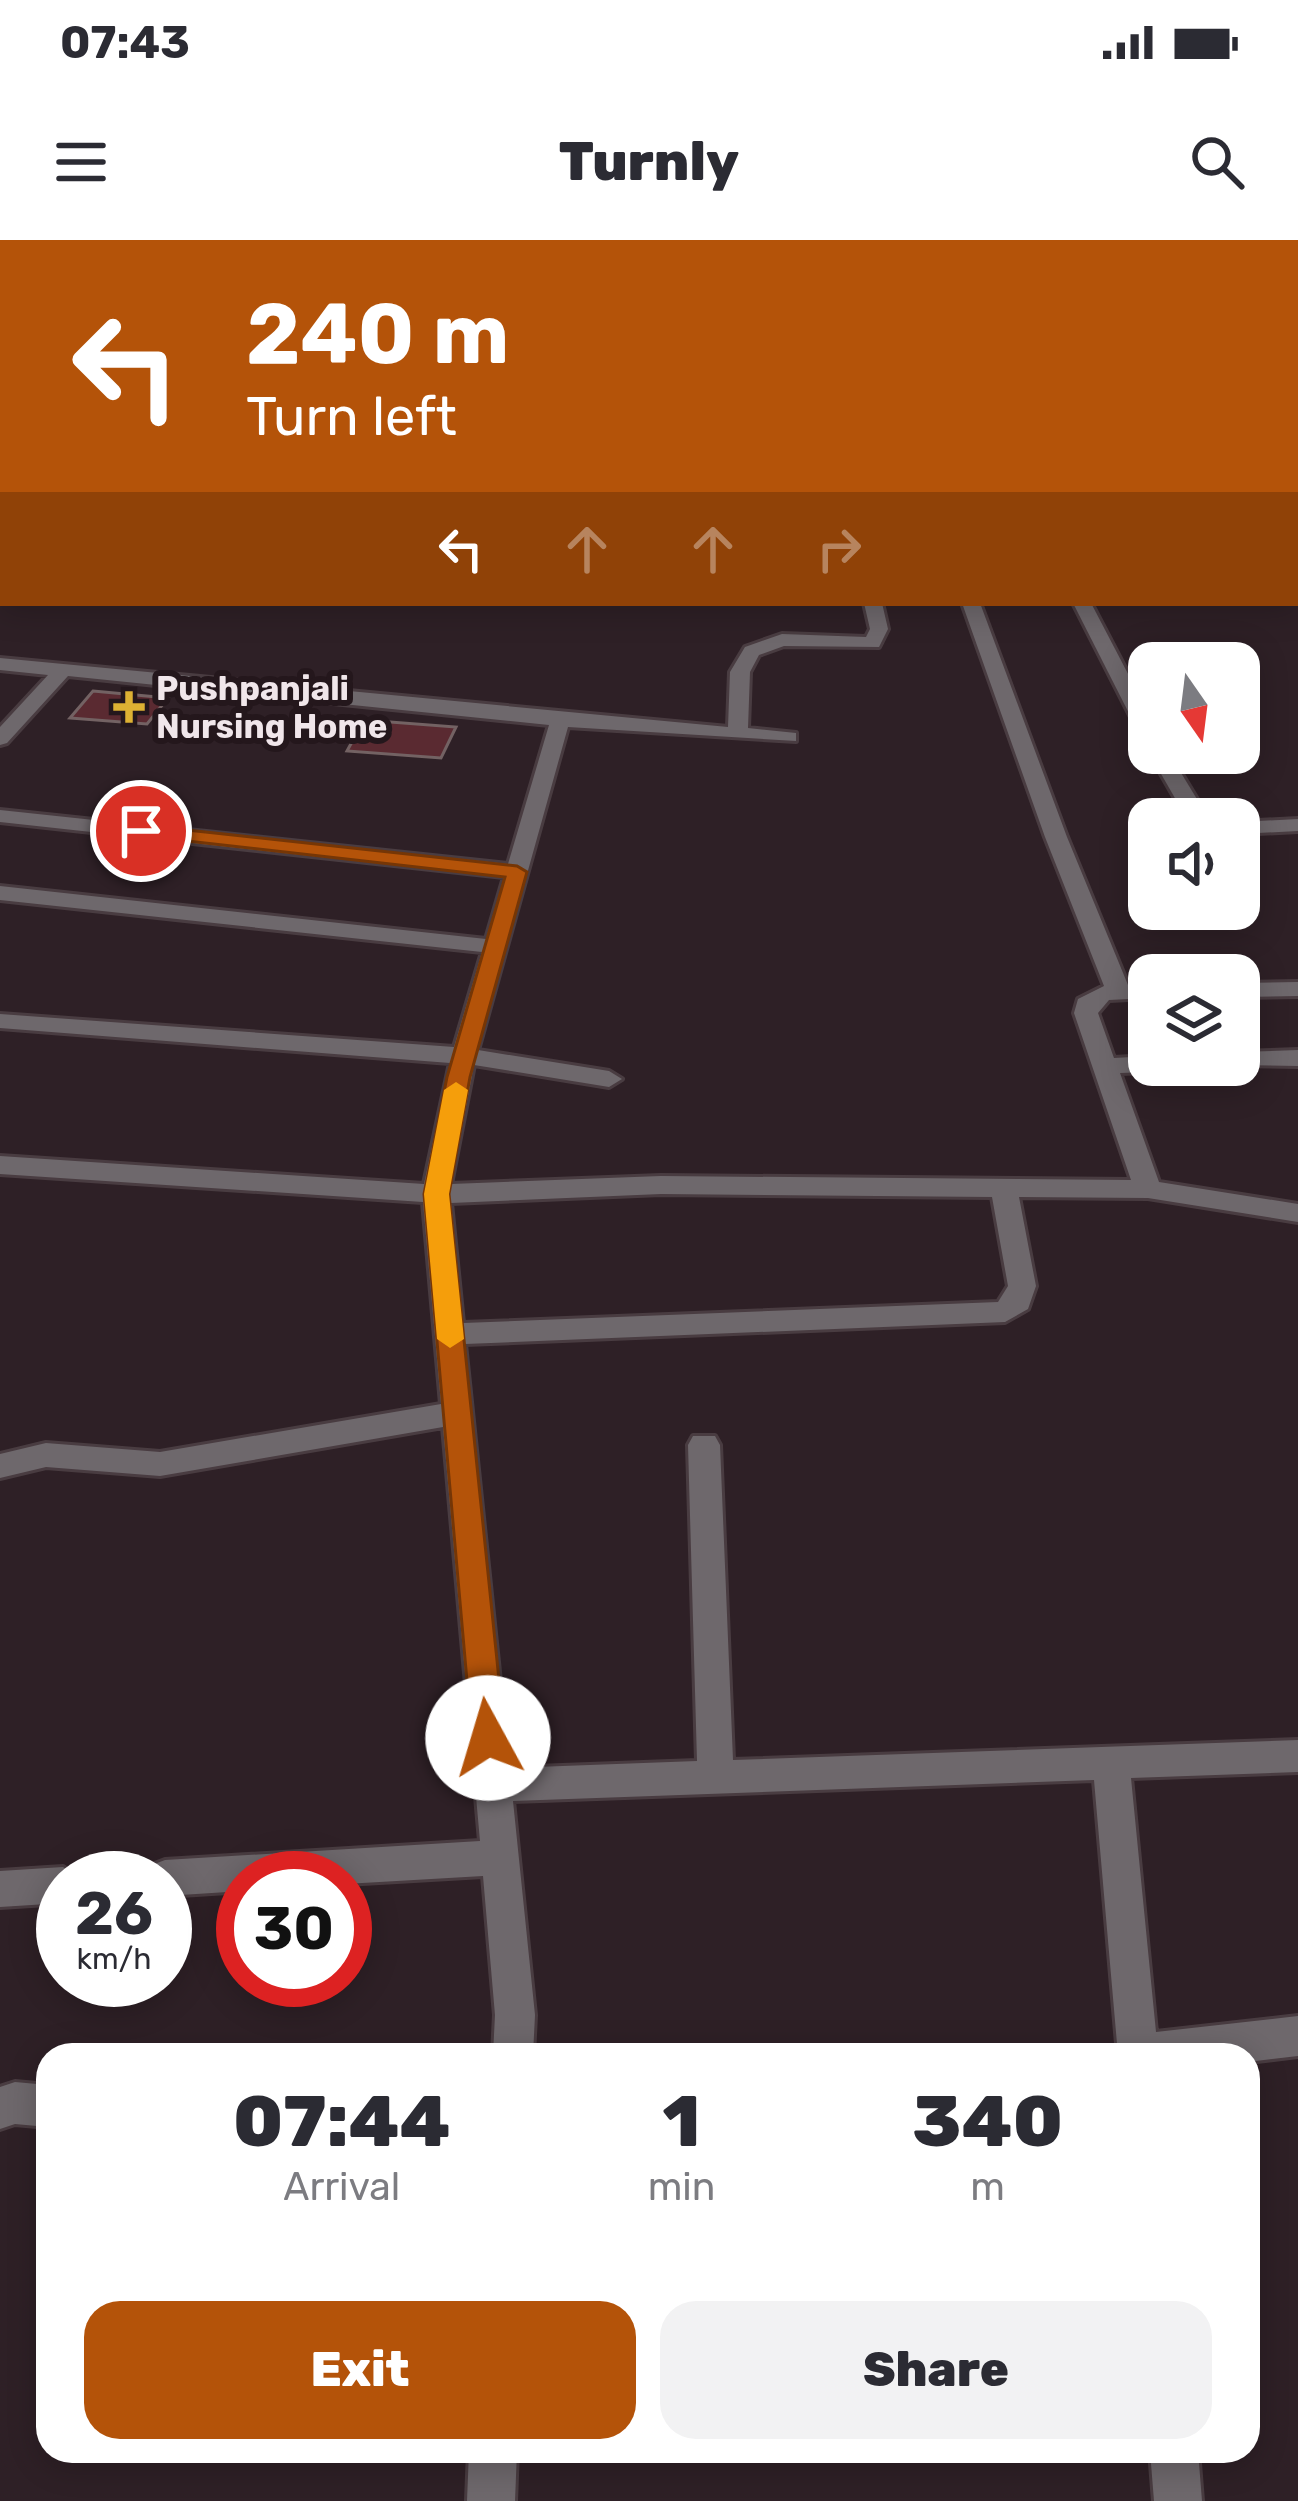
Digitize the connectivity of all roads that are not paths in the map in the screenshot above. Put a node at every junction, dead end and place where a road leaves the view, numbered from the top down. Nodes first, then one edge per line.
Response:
1 (874, 606) edge
2 (971, 606) edge
3 (1084, 606) edge
4 (0, 664) edge
5 (63, 670) junction
6 (1128, 692) edge
7 (560, 720) junction
8 (738, 734) junction
9 (789, 737) dead end
10 (0, 740) edge
11 (0, 816) edge
12 (1298, 826) edge
13 (1260, 827) edge
14 (517, 872) junction
15 (0, 893) edge
16 (496, 947) junction
17 (1298, 989) edge
18 (1260, 990) edge
19 (1120, 992) junction
20 (1128, 992) edge
21 (0, 1021) edge
22 (464, 1056) junction
23 (1298, 1058) edge
24 (1260, 1059) edge
25 (1128, 1065) edge
26 (1105, 1066) junction
27 (609, 1079) dead end
28 (0, 1166) edge
29 (1004, 1188) junction
30 (1148, 1189) junction
31 (436, 1194) junction
32 (1298, 1213) edge
33 (450, 1334) junction
34 (457, 1413) junction
35 (704, 1445) dead end
36 (0, 1466) edge
37 (1298, 1756) edge
38 (1111, 1762) junction
39 (716, 1776) junction
40 (493, 1785) junction
41 (500, 1857) junction
42 (192, 1877) edge
43 (36, 1887) edge
44 (0, 1889) edge
45 (1298, 2036) edge
46 (514, 2043) edge
47 (1137, 2043) edge
48 (1236, 2043) edge
49 (36, 2105) edge
50 (0, 2108) edge
51 (493, 2463) edge
52 (1175, 2463) edge
53 (491, 2501) edge
54 (1178, 2501) edge

1 - 8 street
2 - 19 street
3 - 6 street
4 - 5 street
5 - 7 street
5 - 10 street
7 - 8 street
7 - 14 street
8 - 9 street
11 - 14 street
12 - 13 street
14 - 16 street
15 - 16 street
16 - 22 street
17 - 18 street
19 - 20 street
19 - 26 street
21 - 22 street
22 - 27 street
22 - 31 street
23 - 24 street
25 - 26 street
26 - 30 street
28 - 31 street
29 - 30 street
29 - 31 street
29 - 33 street
30 - 32 street
31 - 33 street
33 - 34 street
34 - 36 street
34 - 40 street
35 - 39 street
37 - 38 street
38 - 39 street
38 - 47 street
39 - 40 street
40 - 41 street
41 - 42 street
41 - 46 street
43 - 44 street
45 - 48 street
49 - 50 street
51 - 53 street
52 - 54 street

